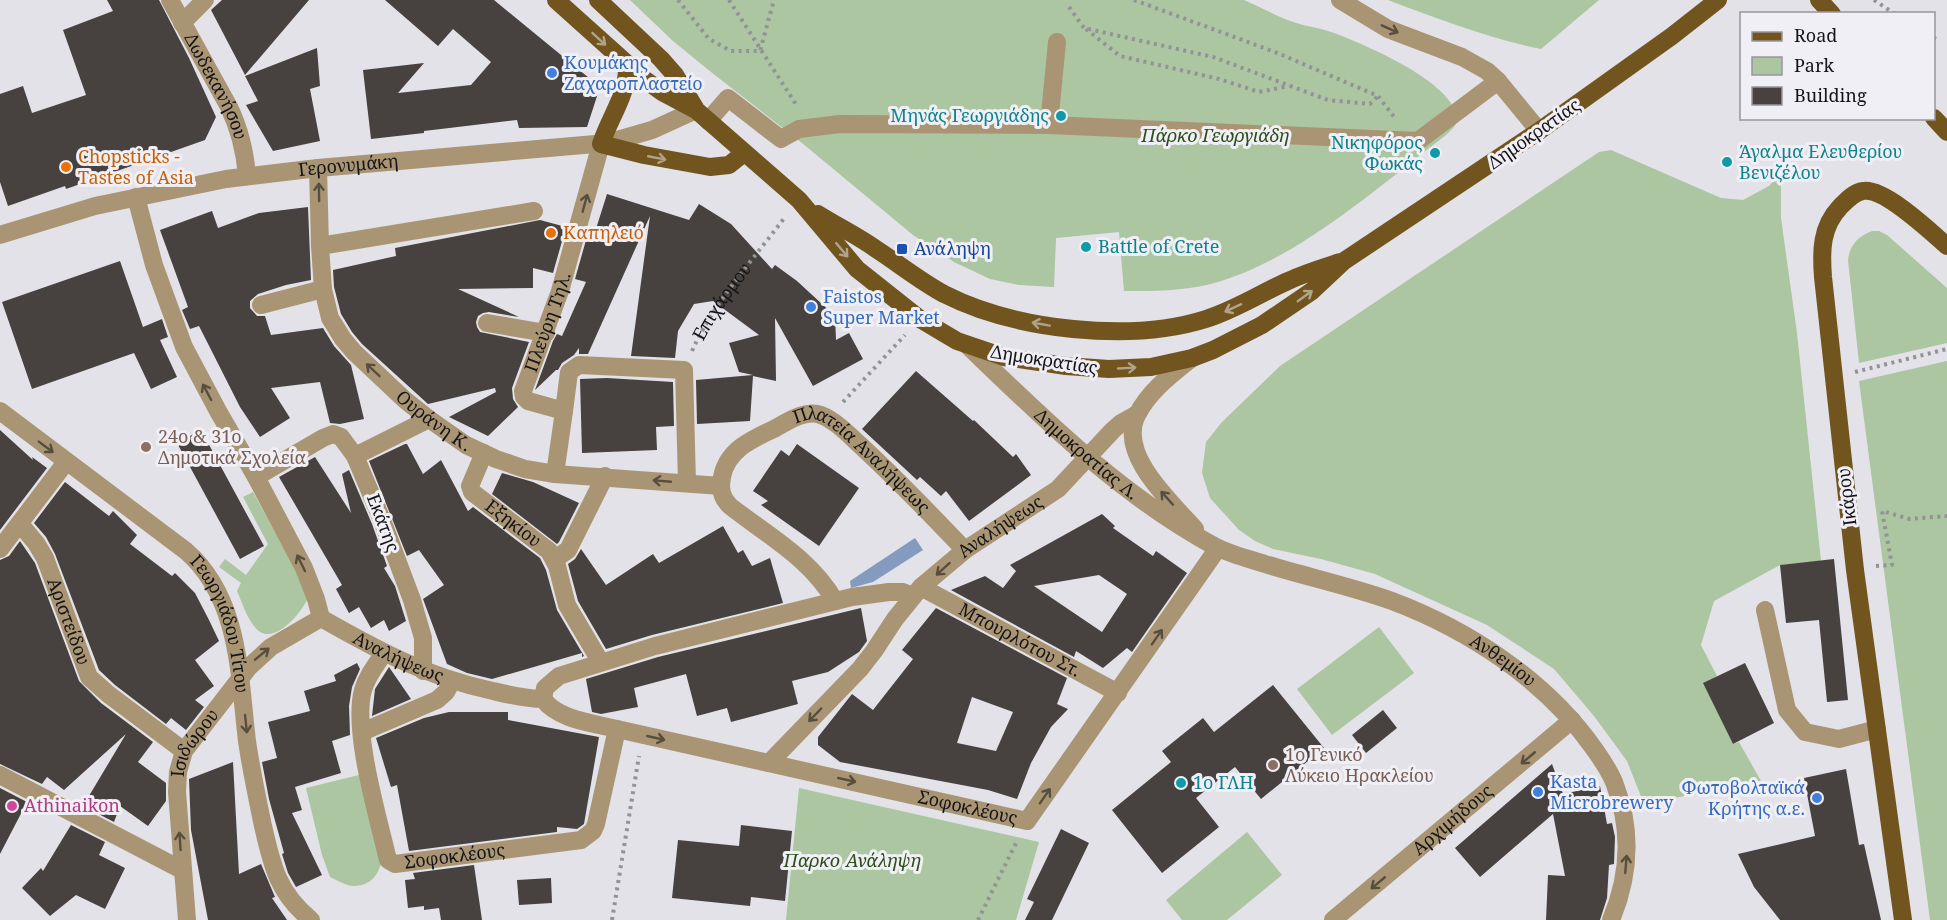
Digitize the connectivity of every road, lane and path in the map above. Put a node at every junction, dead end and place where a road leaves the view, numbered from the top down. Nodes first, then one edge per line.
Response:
1 (170, 0) edge
2 (205, 0) edge
3 (556, 0) edge
4 (598, 0) edge
5 (678, 0) edge
6 (729, 0) edge
7 (774, 0) edge
8 (1134, 0) edge
9 (1340, 0) edge
10 (1718, 0) edge
11 (1819, 0) edge
12 (1874, 0) edge
13 (1069, 7) dead end
14 (1830, 12) edge
15 (1892, 12) edge
16 (183, 23) junction
17 (1084, 28) junction
18 (1057, 42) dead end
19 (760, 51) junction
20 (627, 65) junction
21 (1498, 81) junction
22 (1289, 86) junction
23 (1378, 96) junction
24 (702, 116) junction
25 (1935, 119) edge
26 (1048, 125) junction
27 (811, 127) junction
28 (1539, 131) junction
29 (1947, 132) edge
30 (1411, 140) junction
31 (601, 144) junction
32 (744, 153) junction
33 (318, 168) junction
34 (247, 176) junction
35 (136, 197) junction
36 (801, 203) junction
37 (534, 211) dead end
38 (0, 236) edge
39 (320, 246) junction
40 (1947, 246) edge
41 (1344, 261) junction
42 (323, 288) junction
43 (261, 305) dead end
44 (920, 319) junction
45 (487, 323) dead end
46 (546, 333) junction
47 (967, 345) junction
48 (1947, 349) edge
49 (1192, 358) junction
50 (684, 370) junction
51 (1833, 378) junction
52 (0, 411) edge
53 (564, 411) junction
54 (1137, 414) junction
55 (827, 418) junction
56 (429, 419) junction
57 (484, 453) junction
58 (355, 456) junction
59 (1089, 457) junction
60 (66, 462) junction
61 (555, 474) junction
62 (605, 476) junction
63 (256, 477) junction
64 (687, 483) junction
65 (721, 486) junction
66 (1947, 522) edge
67 (20, 524) junction
68 (1212, 545) junction
69 (0, 549) edge
70 (965, 550) junction
71 (555, 559) junction
72 (1855, 570) junction
73 (917, 592) junction
74 (835, 601) junction
75 (1766, 610) dead end
76 (321, 618) junction
77 (384, 654) junction
78 (600, 661) junction
79 (423, 671) junction
80 (241, 677) junction
81 (452, 681) junction
82 (1118, 693) junction
83 (543, 699) junction
84 (1572, 720) junction
85 (617, 729) junction
86 (1877, 729) junction
87 (362, 732) junction
88 (641, 748) dead end
89 (184, 751) junction
90 (769, 763) junction
91 (0, 775) edge
92 (1027, 821) junction
93 (182, 870) junction
94 (187, 920) edge
95 (311, 920) edge
96 (612, 920) edge
97 (978, 920) edge
98 (1333, 920) edge
99 (1611, 920) edge
100 (1903, 920) edge

1 - 16 street, Δωδεκανήσου
2 - 16 street
3 -> 20 main road, Δημοκρατίας
4 - 24 main road, Δημοκρατίας
5 - 19 path
6 - 19 path
7 - 19 path
8 - 23 path
9 -> 21 street
10 - 28 main road, Δημοκρατίας
11 - 14 main road
12 - 15 path
13 - 17 path
16 - 34 street, Δωδεκανήσου
17 - 22 path
17 - 22 path
18 - 26 street
19 - 27 path
20 - 24 main road, Δημοκρατίας
20 - 31 main road
21 - 28 street
21 - 30 street
22 - 23 path
23 - 30 path
24 - 27 street
24 - 31 street, Γερονυμάκη
24 - 32 main road, Δημοκρατίας
25 - 29 main road
26 - 27 street
26 - 30 street
28 - 41 main road, Δημοκρατίας
31 -> 32 main road
31 - 33 street, Γερονυμάκη
46 -> 31 street, Πλεύρη Τηλ.
32 - 36 main road, Δημοκρατίας
33 - 34 street, Γερονυμάκη
39 -> 33 street, Ουράνη Κ.
34 - 35 street, Γερονυμάκη
35 - 38 street, Γερονυμάκη
63 -> 35 street
41 -> 36 main road, Δημοκρατίας
36 -> 44 main road, Δημοκρατίας
36 - 50 path, Επιχάρμου
37 - 39 street
39 - 42 street, Ουράνη Κ.
40 - 51 main road, Ικάρου
49 -> 41 main road, Δημοκρατίας
42 - 43 street
56 -> 42 street, Ουράνη Κ.
44 - 47 main road, Δημοκρατίας
44 - 55 path
45 - 46 street
46 - 53 street, Πλεύρη Τηλ.
47 -> 49 main road, Δημοκρατίας
47 - 59 street, Δημοκρατίας Λ.
48 - 51 path
49 - 54 street, Αναλήψεως
50 - 53 street
50 - 64 street
51 - 72 main road, Ικάρου
52 -> 60 street, Γεωργιάδου Τίτου
53 - 61 street
54 - 59 street, Αναλήψεως
68 -> 54 street
55 - 65 street, Πλατεία Αναλήψεως
55 - 70 street, Πλατεία Αναλήψεως
56 - 57 street, Ουράνη Κ.
56 - 58 street
57 - 61 street, Ουράνη Κ.
57 - 71 street, Εξηκίου
58 - 63 street
58 - 79 street, Εκάτης
59 - 68 street, Δημοκρατίας Λ.
59 - 70 street, Αναλήψεως
60 - 67 street
60 - 80 street, Γεωργιάδου Τίτου
61 - 62 street, Ουράνη Κ.
64 -> 62 street, Ουράνη Κ.
62 - 71 street
76 -> 63 street
64 - 65 street, Ουράνη Κ.
65 - 74 street
66 - 72 path
67 - 69 street
67 - 89 street, Αριστείδου
82 -> 68 street, Σοφοκλέους
68 - 84 street, Ανθεμίου
70 -> 73 street, Αναλήψεως
71 - 78 street, Εξηκίου
72 - 86 main road, Ικάρου
73 - 74 street
73 - 82 street, Μπουρλότου Στ.
73 -> 90 street, Αναλήψεως
74 - 78 street
75 - 86 street
76 - 77 street, Αναλήψεως
80 -> 76 street, Ισιδώρου
77 - 79 street, Αναλήψεως
77 - 87 street, Σοφοκλέους
78 - 83 street
79 - 81 street, Αναλήψεως
80 - 89 street, Ισιδώρου
80 -> 95 street, Γεωργιάδου Τίτου
81 - 83 street, Αναλήψεως
81 - 87 street
92 -> 82 street, Σοφοκλέους
83 - 85 street, Σοφοκλέους
84 -> 98 street, Αρχιμήδους
99 -> 84 street, Ανθεμίου
85 - 87 street, Σοφοκλέους
85 -> 90 street, Σοφοκλέους
86 - 100 main road, Ικάρου
88 - 96 path
93 -> 89 street, Ισιδώρου
90 -> 92 street, Σοφοκλέους
91 - 93 street
92 - 97 path
93 - 94 street, Ισιδώρου

